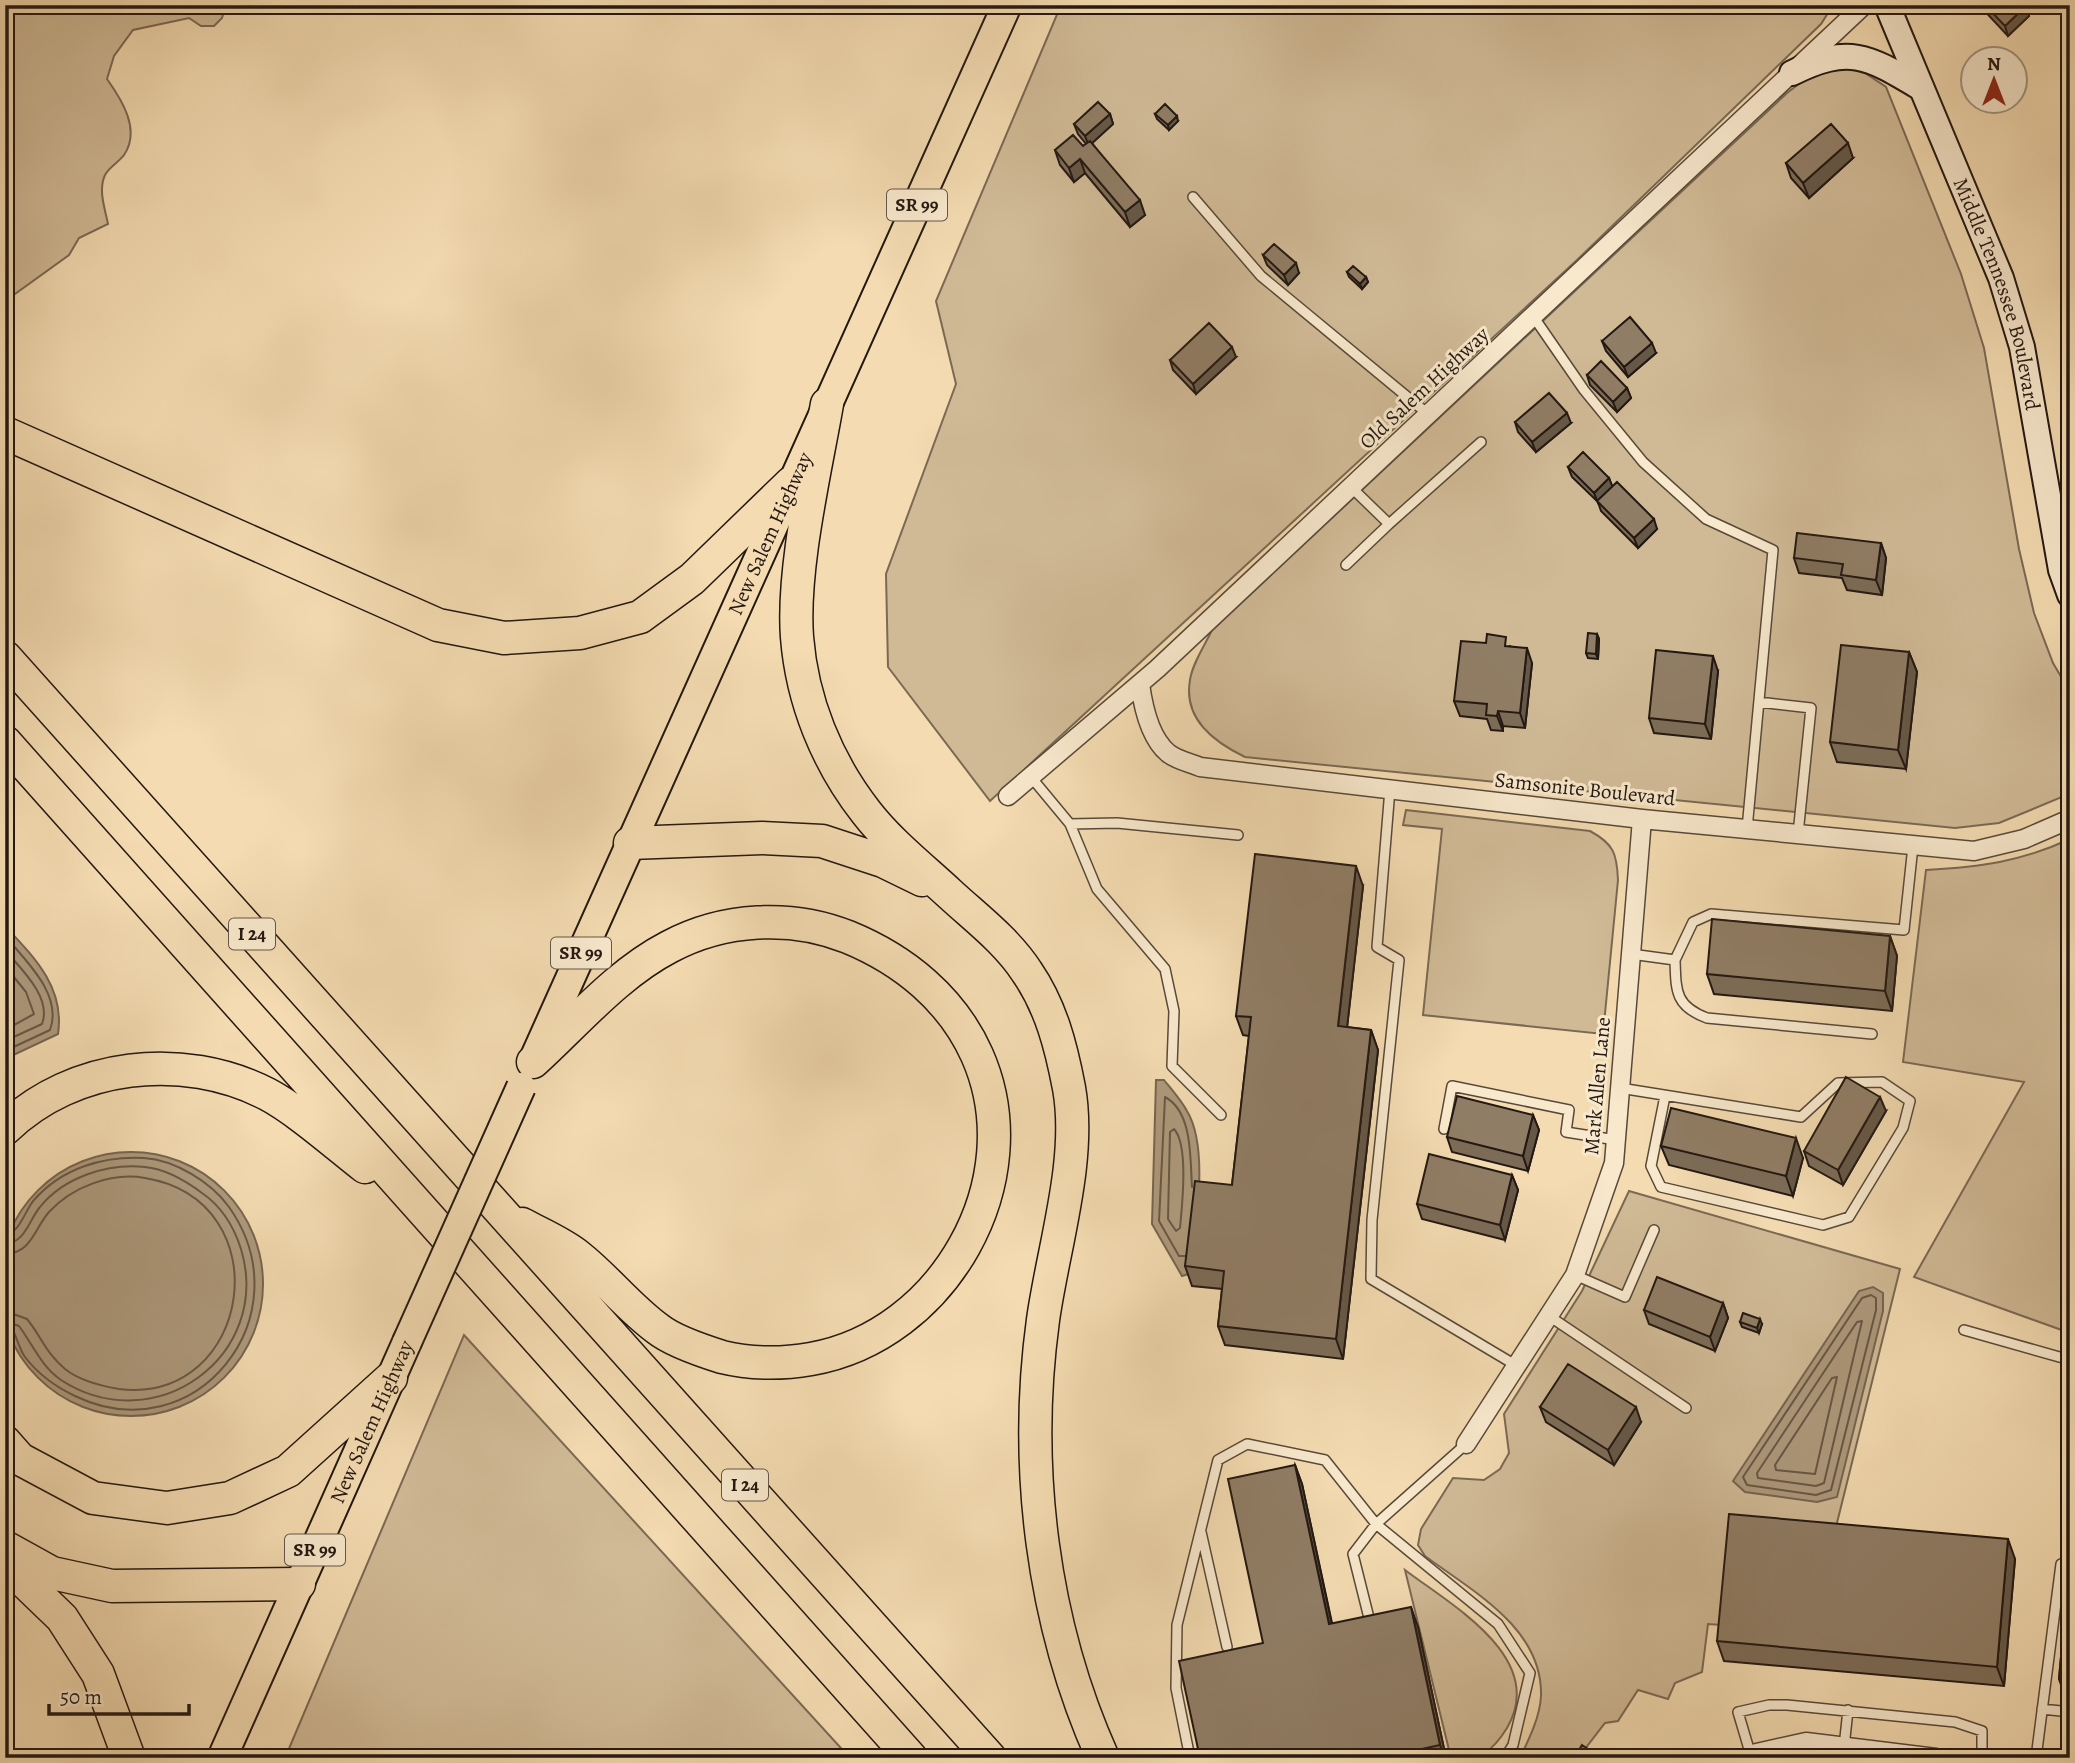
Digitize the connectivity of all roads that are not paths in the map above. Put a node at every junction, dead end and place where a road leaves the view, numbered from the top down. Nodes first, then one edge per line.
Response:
1 (1007, 5) edge
2 (1864, 5) edge
3 (1887, 5) edge
4 (1792, 73) junction
5 (1921, 88) junction
6 (1193, 197) dead end
7 (1533, 316) junction
8 (827, 404) junction
9 (1429, 414) junction
10 (5, 433) edge
11 (1481, 442) dead end
12 (791, 483) junction
13 (1351, 487) junction
14 (1389, 524) junction
15 (1346, 565) dead end
16 (2070, 594) edge
17 (5, 657) edge
18 (1140, 684) junction
19 (1759, 702) junction
20 (5, 742) edge
21 (1031, 777) junction
22 (1391, 789) junction
23 (1008, 796) dead end
24 (1642, 818) junction
25 (2070, 819) edge
26 (1070, 824) junction
27 (1747, 829) junction
28 (1798, 834) junction
29 (1238, 835) dead end
30 (630, 843) junction
31 (1913, 846) junction
32 (951, 895) junction
33 (1631, 954) junction
34 (1675, 960) junction
35 (1872, 1034) dead end
36 (527, 1075) junction
37 (1620, 1088) junction
38 (1665, 1096) junction
39 (1221, 1115) dead end
40 (5, 1129) edge
41 (1444, 1129) dead end
42 (1616, 1140) junction
43 (499, 1211) junction
44 (425, 1213) junction
45 (1654, 1230) dead end
46 (1575, 1275) junction
47 (1549, 1316) junction
48 (1964, 1330) dead end
49 (2070, 1360) edge
50 (1517, 1366) junction
51 (391, 1378) junction
52 (1686, 1408) dead end
53 (5, 1443) edge
54 (1466, 1444) joint
55 (1376, 1524) junction
56 (1200, 1531) junction
57 (5, 1547) edge
58 (5, 1563) edge
59 (2061, 1563) dead end
60 (299, 1584) junction
61 (1371, 1626) edge
62 (1227, 1647) dead end
63 (2042, 1709) junction
64 (1848, 1710) junction
65 (2070, 1712) edge
66 (1844, 1747) junction
67 (1753, 1757) edge
68 (129, 1758) edge
69 (222, 1758) edge
70 (911, 1758) edge
71 (990, 1758) edge
72 (1103, 1758) edge
73 (1190, 1758) edge
74 (1505, 1758) edge
75 (1729, 1758) edge
76 (1936, 1758) edge
77 (1982, 1758) edge
78 (2036, 1758) edge

1 - 8 main road, New Salem Highway / SR 99
2 - 4 street, Old Salem Highway
3 - 5 main road, Middle Tennessee Boulevard
4 - 5 main road
4 - 7 street, Old Salem Highway
5 - 16 main road, Middle Tennessee Boulevard
6 - 9 lane
7 - 9 street, Old Salem Highway
7 - 19 lane
8 - 12 main road, New Salem Highway / SR 99
8 - 32 highway
9 - 13 street, Old Salem Highway
10 - 12 highway
11 - 14 lane
12 - 30 main road, New Salem Highway / SR 99
13 - 14 lane
13 - 18 street, Old Salem Highway
14 - 15 lane
17 - 43 highway, I 24
18 - 21 street, Old Salem Highway
18 - 22 street, Samsonite Boulevard
19 - 27 lane
19 - 28 lane
20 - 44 highway, I 24
21 - 23 street, Old Salem Highway
21 - 26 lane
22 - 24 street, Samsonite Boulevard
22 - 50 lane
24 - 27 street, Samsonite Boulevard
24 - 33 street, Mark Allen Lane
25 - 31 street, Samsonite Boulevard
26 - 29 lane
26 - 39 lane
27 - 28 street, Samsonite Boulevard
28 - 31 street, Samsonite Boulevard
30 - 32 highway
30 - 36 main road, New Salem Highway / SR 99
31 - 34 lane
32 - 72 highway
33 - 34 lane
33 - 37 street, Mark Allen Lane
34 - 35 lane
36 - 43 highway
36 - 51 main road, New Salem Highway / SR 99, bridge
37 - 38 lane
37 - 42 street, Mark Allen Lane
38 - 38 lane
40 - 44 highway
41 - 42 lane
42 - 46 street, Mark Allen Lane
43 - 71 highway, I 24
44 - 70 highway, I 24
45 - 46 lane
46 - 47 street, Mark Allen Lane
47 - 50 street, Mark Allen Lane
47 - 52 lane
48 - 49 lane
50 - 54 street, Mark Allen Lane
51 - 53 highway
51 - 60 main road, New Salem Highway / SR 99
54 - 55 lane
55 - 56 lane
55 - 61 lane
55 - 74 lane
56 - 62 lane
56 - 73 lane
57 - 60 highway
58 - 68 highway
59 - 63 lane
60 - 69 main road, New Salem Highway / SR 99
63 - 65 lane
63 - 78 lane
64 - 66 lane
64 - 67 lane
64 - 77 lane
66 - 67 street
66 - 76 street
67 - 75 lane

